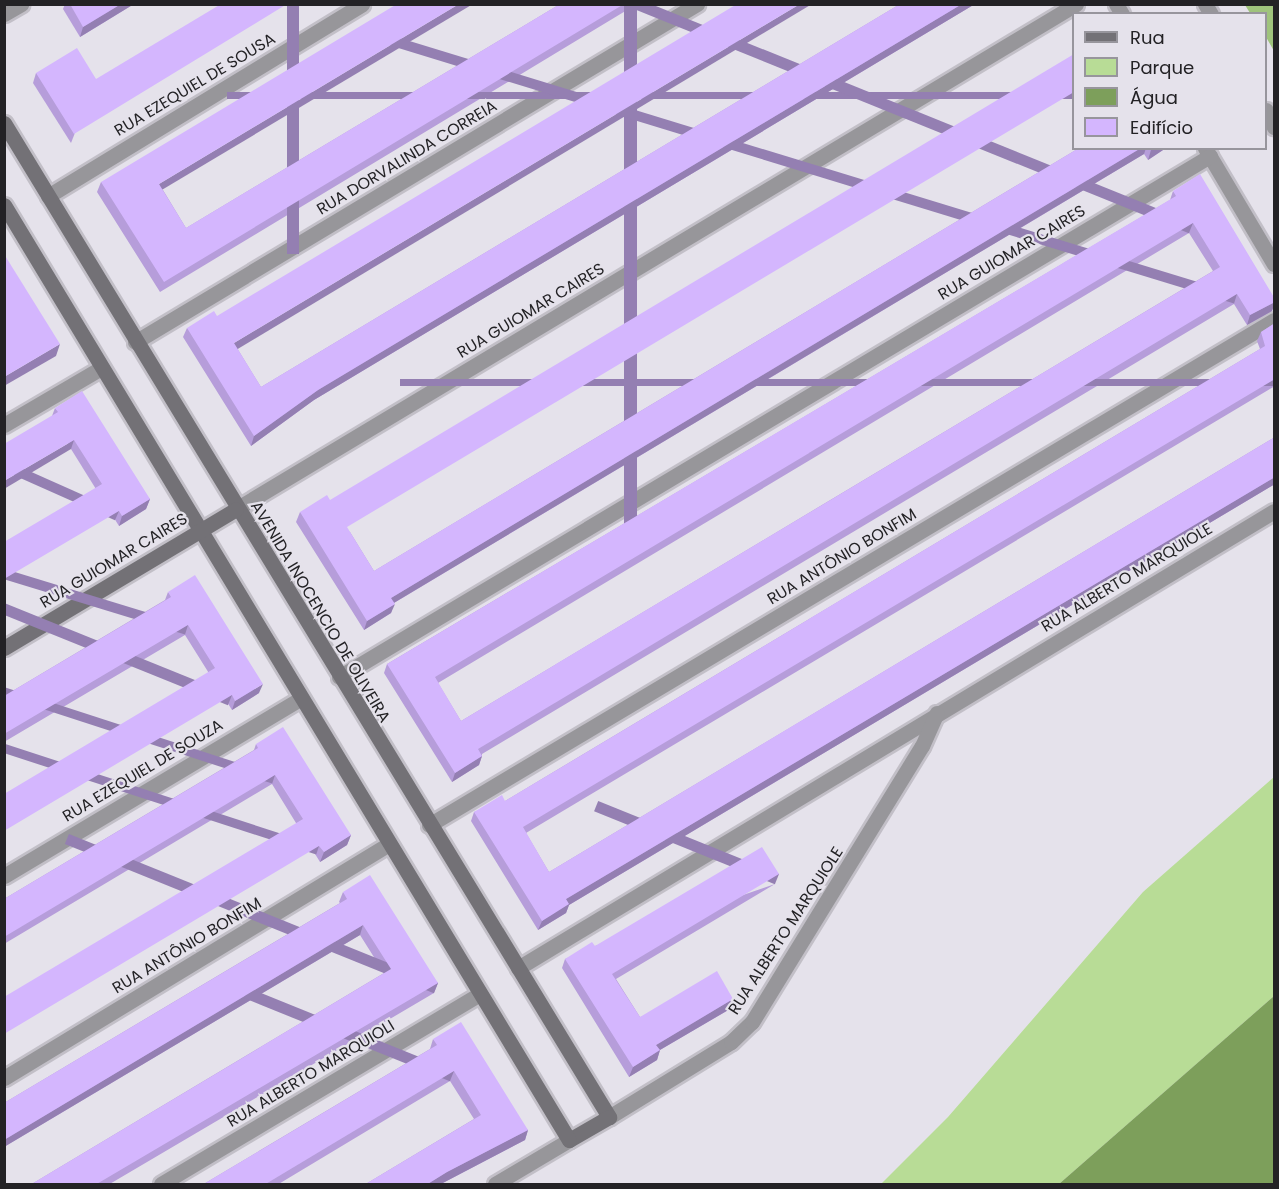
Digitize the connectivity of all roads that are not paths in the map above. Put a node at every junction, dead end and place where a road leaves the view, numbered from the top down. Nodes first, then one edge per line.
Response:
1 (21, 4) edge
2 (362, 4) edge
3 (697, 4) edge
4 (1076, 4) edge
5 (4, 14) edge
6 (1267, 112) edge
7 (4, 123) edge
8 (1275, 127) edge
9 (1208, 152) edge
10 (48, 196) junction
11 (6, 211) edge
12 (1275, 264) edge
13 (1275, 320) edge
14 (135, 342) junction
15 (100, 368) junction
16 (4, 425) edge
17 (236, 509) junction
18 (1275, 511) edge
19 (198, 532) junction
20 (4, 648) edge
21 (339, 677) junction
22 (301, 698) junction
23 (937, 713) junction
24 (429, 825) junction
25 (387, 845) junction
26 (4, 876) edge
27 (518, 968) junction
28 (480, 994) junction
29 (4, 1077) edge
30 (609, 1117) junction
31 (569, 1140) junction
32 (161, 1185) edge
33 (495, 1185) edge

1 - 5 street
2 - 10 street, RUA EZEQUIEL DE SOUSA
3 - 14 street, RUA DORVALINDA CORREIA
4 - 17 street, RUA GUIOMAR CAIRES
6 - 8 street
7 - 10 street, AVENIDA INOCENCIO DE OLIVEIRA
9 - 12 street
9 - 21 street, RUA GUIOMAR CAIRES
10 - 14 street, AVENIDA INOCENCIO DE OLIVEIRA
11 - 15 street
13 - 24 street, RUA ANTÔNIO BONFIM
14 - 17 street, AVENIDA INOCENCIO DE OLIVEIRA
15 - 16 street
15 - 19 street
17 - 19 street, RUA GUIOMAR CAIRES
17 - 21 street, AVENIDA INOCENCIO DE OLIVEIRA
18 - 23 street, RUA ALBERTO MARQUIOLE
19 - 20 street, RUA GUIOMAR CAIRES
19 - 22 street
21 - 24 street, AVENIDA INOCENCIO DE OLIVEIRA
22 - 25 street
22 - 26 street, RUA EZEQUIEL DE SOUZA
23 - 27 street, RUA ALBERTO MARQUIOLE
23 - 30 street, RUA ALBERTO MARQUIOLE
24 - 27 street, AVENIDA INOCENCIO DE OLIVEIRA
25 - 28 street
25 - 29 street, RUA ANTÔNIO BONFIM
27 - 30 street, AVENIDA INOCENCIO DE OLIVEIRA
28 - 31 street
28 - 32 street, RUA ALBERTO MARQUIOLI
30 - 31 street
31 - 33 street

